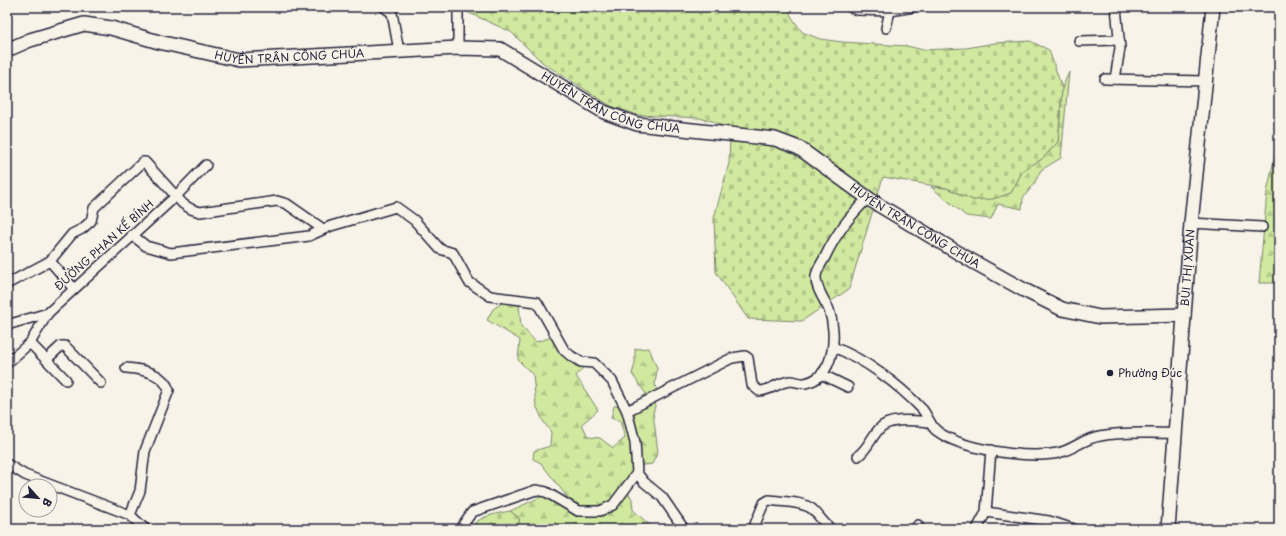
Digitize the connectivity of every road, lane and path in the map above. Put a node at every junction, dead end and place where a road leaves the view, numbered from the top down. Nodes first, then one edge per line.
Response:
1 (384, 7) edge
2 (458, 7) edge
3 (850, 7) edge
4 (913, 7) edge
5 (1116, 7) edge
6 (1213, 7) edge
7 (890, 11) junction
8 (886, 28) dead end
9 (1119, 40) junction
10 (1079, 41) dead end
11 (458, 48) junction
12 (7, 50) edge
13 (399, 51) junction
14 (1105, 79) dead end
15 (1115, 79) junction
16 (1206, 81) junction
17 (206, 165) dead end
18 (176, 196) junction
19 (868, 198) junction
20 (1191, 223) junction
21 (1262, 227) dead end
22 (323, 229) junction
23 (132, 235) junction
24 (50, 261) junction
25 (7, 284) edge
26 (74, 289) junction
27 (48, 313) junction
28 (1184, 315) junction
29 (7, 325) edge
30 (30, 342) junction
31 (833, 347) junction
32 (47, 359) junction
33 (7, 362) edge
34 (126, 368) dead end
35 (821, 374) junction
36 (66, 380) dead end
37 (101, 383) dead end
38 (848, 387) dead end
39 (627, 411) junction
40 (930, 422) junction
41 (1175, 433) junction
42 (991, 450) junction
43 (858, 456) dead end
44 (7, 464) edge
45 (637, 474) junction
46 (986, 512) junction
47 (130, 515) junction
48 (144, 529) edge
49 (460, 529) edge
50 (684, 529) edge
51 (753, 529) edge
52 (831, 529) edge
53 (978, 529) edge
54 (1074, 529) edge
55 (1168, 529) edge

1 - 13 street
2 - 11 street
3 - 7 street
4 - 7 street
5 - 9 street
6 - 16 street, BÙI THỊ XUÂN
7 - 8 street
9 - 10 street
9 - 15 street
11 - 13 street, HUYỀN TRÂN CÔNG CHÚA
11 - 19 street, HUYỀN TRÂN CÔNG CHÚA
12 - 13 street, HUYỀN TRÂN CÔNG CHÚA
14 - 15 street
15 - 16 street
16 - 20 street, BÙI THỊ XUÂN
17 - 18 street, ĐƯỜNG PHAN KẾ BÍNH
18 - 22 street
18 - 23 street, ĐƯỜNG PHAN KẾ BÍNH
18 - 24 street
19 - 28 street, HUYỀN TRÂN CÔNG CHÚA
19 - 31 street
20 - 21 street
20 - 28 street, BÙI THỊ XUÂN
22 - 23 street
22 - 39 street
23 - 26 street, ĐƯỜNG PHAN KẾ BÍNH
24 - 25 street
24 - 26 street
26 - 27 street, ĐƯỜNG PHAN KẾ BÍNH
27 - 29 street, ĐƯỜNG PHAN KẾ BÍNH
27 - 30 street
28 - 41 street, BÙI THỊ XUÂN
30 - 32 street
30 - 33 street
31 - 35 street
31 - 40 street
32 - 36 street
32 - 37 street
34 - 47 street
35 - 38 street
35 - 39 street
39 - 45 street
40 - 42 street
40 - 43 street
41 - 42 street
41 - 55 street, BÙI THỊ XUÂN
42 - 46 street
44 - 47 street
45 - 49 street
45 - 50 street
46 - 53 street
46 - 54 street
47 - 48 street
51 - 52 street

